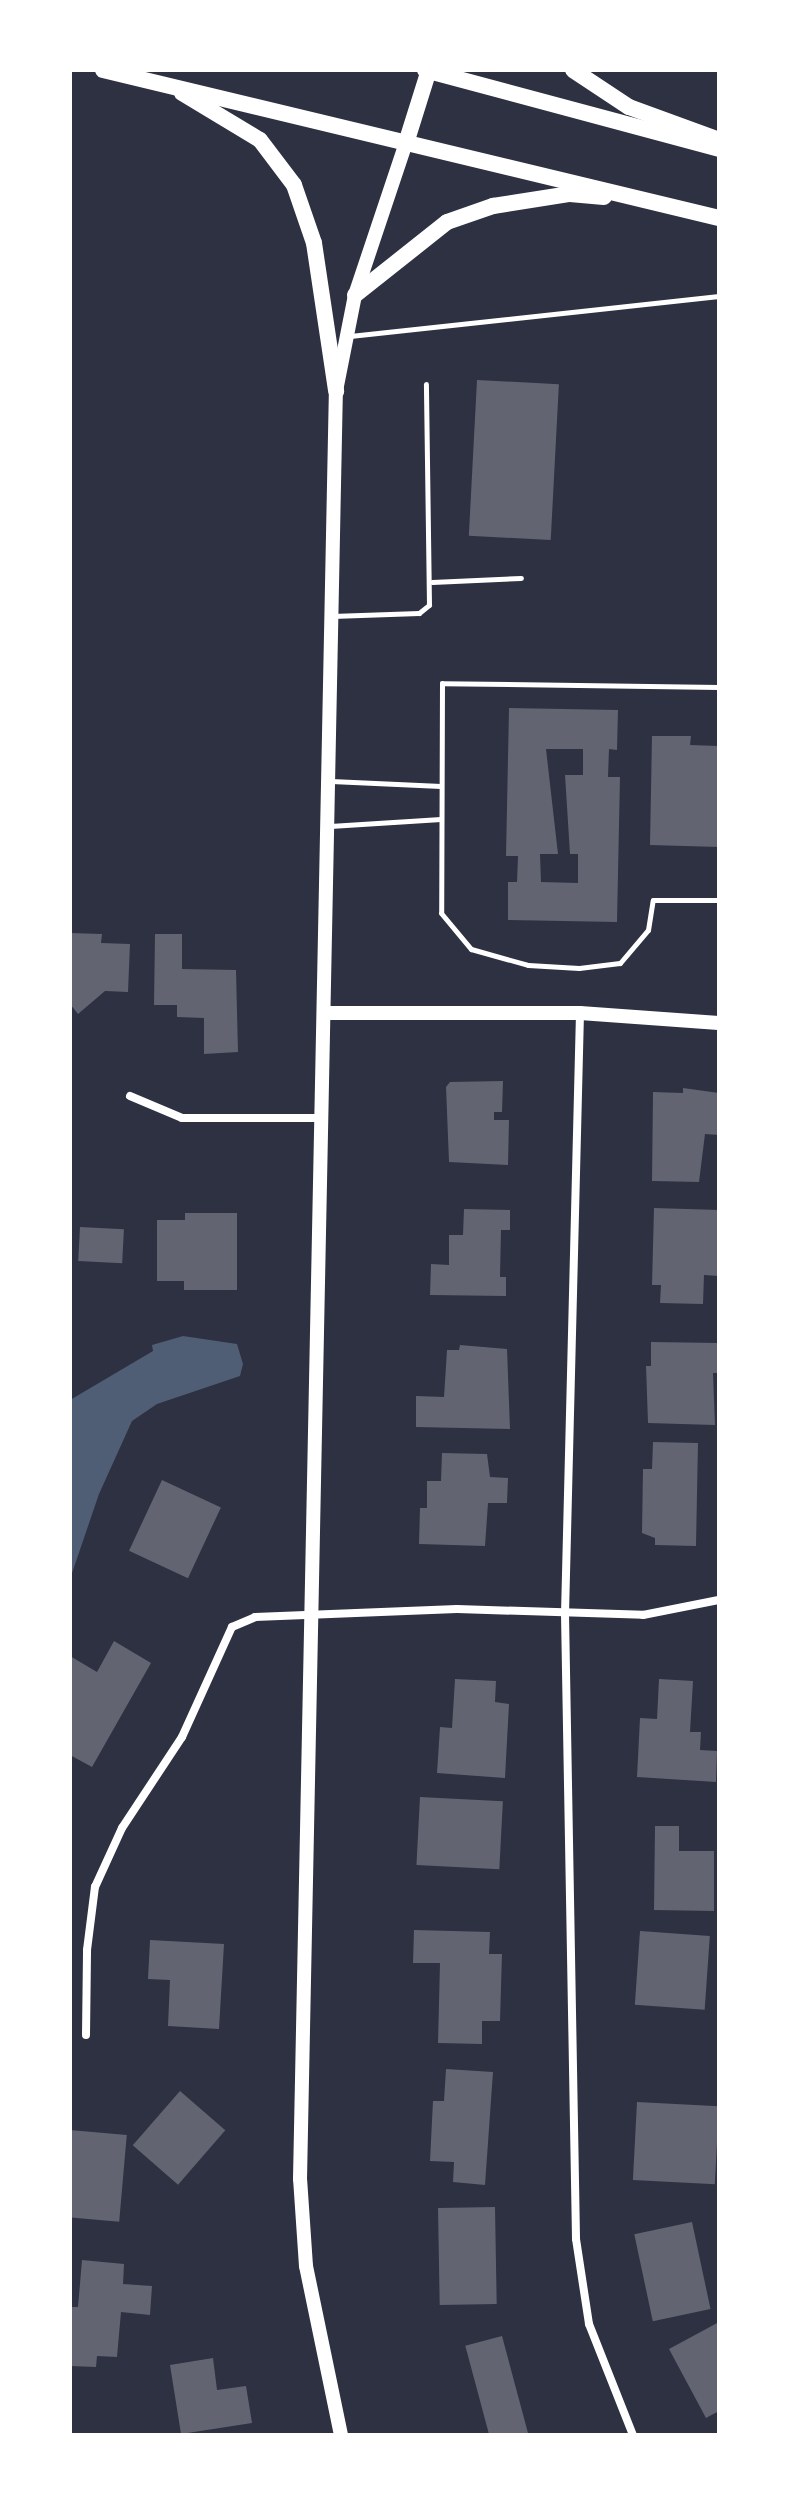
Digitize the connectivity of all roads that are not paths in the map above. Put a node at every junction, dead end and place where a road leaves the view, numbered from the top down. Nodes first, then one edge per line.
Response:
1 (103, 70) edge
2 (428, 70) edge
3 (573, 70) edge
4 (167, 84) junction
5 (407, 140) junction
6 (719, 140) edge
7 (719, 149) edge
8 (658, 202) junction
9 (719, 218) edge
10 (355, 295) junction
11 (719, 296) edge
12 (345, 336) junction
13 (426, 384) dead end
14 (336, 391) junction
15 (521, 578) dead end
16 (432, 582) junction
17 (331, 616) junction
18 (719, 687) edge
19 (331, 781) junction
20 (441, 786) junction
21 (441, 819) junction
22 (329, 826) junction
23 (719, 900) edge
24 (325, 1013) junction
25 (580, 1013) junction
26 (719, 1023) edge
27 (130, 1096) dead end
28 (323, 1118) junction
29 (719, 1600) edge
30 (314, 1613) junction
31 (565, 1614) junction
32 (86, 2035) dead end
33 (341, 2435) edge
34 (633, 2435) edge

1 - 4 main road
2 - 5 main road
2 - 7 main road
3 - 6 main road
4 - 5 main road
4 - 14 main road
5 - 8 main road
5 - 10 street
8 - 9 main road
8 - 10 main road
10 - 12 street
11 - 12 lane
12 - 14 street
13 - 16 lane
14 - 17 street
15 - 16 lane
16 - 17 lane
17 - 19 street
18 - 20 lane
19 - 20 lane
19 - 22 street
20 - 21 lane
21 - 22 lane
21 - 23 lane
22 - 24 street
24 - 25 street
24 - 28 street
25 - 26 street
25 - 31 street
27 - 28 street
28 - 30 street
29 - 31 street
30 - 31 street
30 - 32 street
30 - 33 street
31 - 34 street

